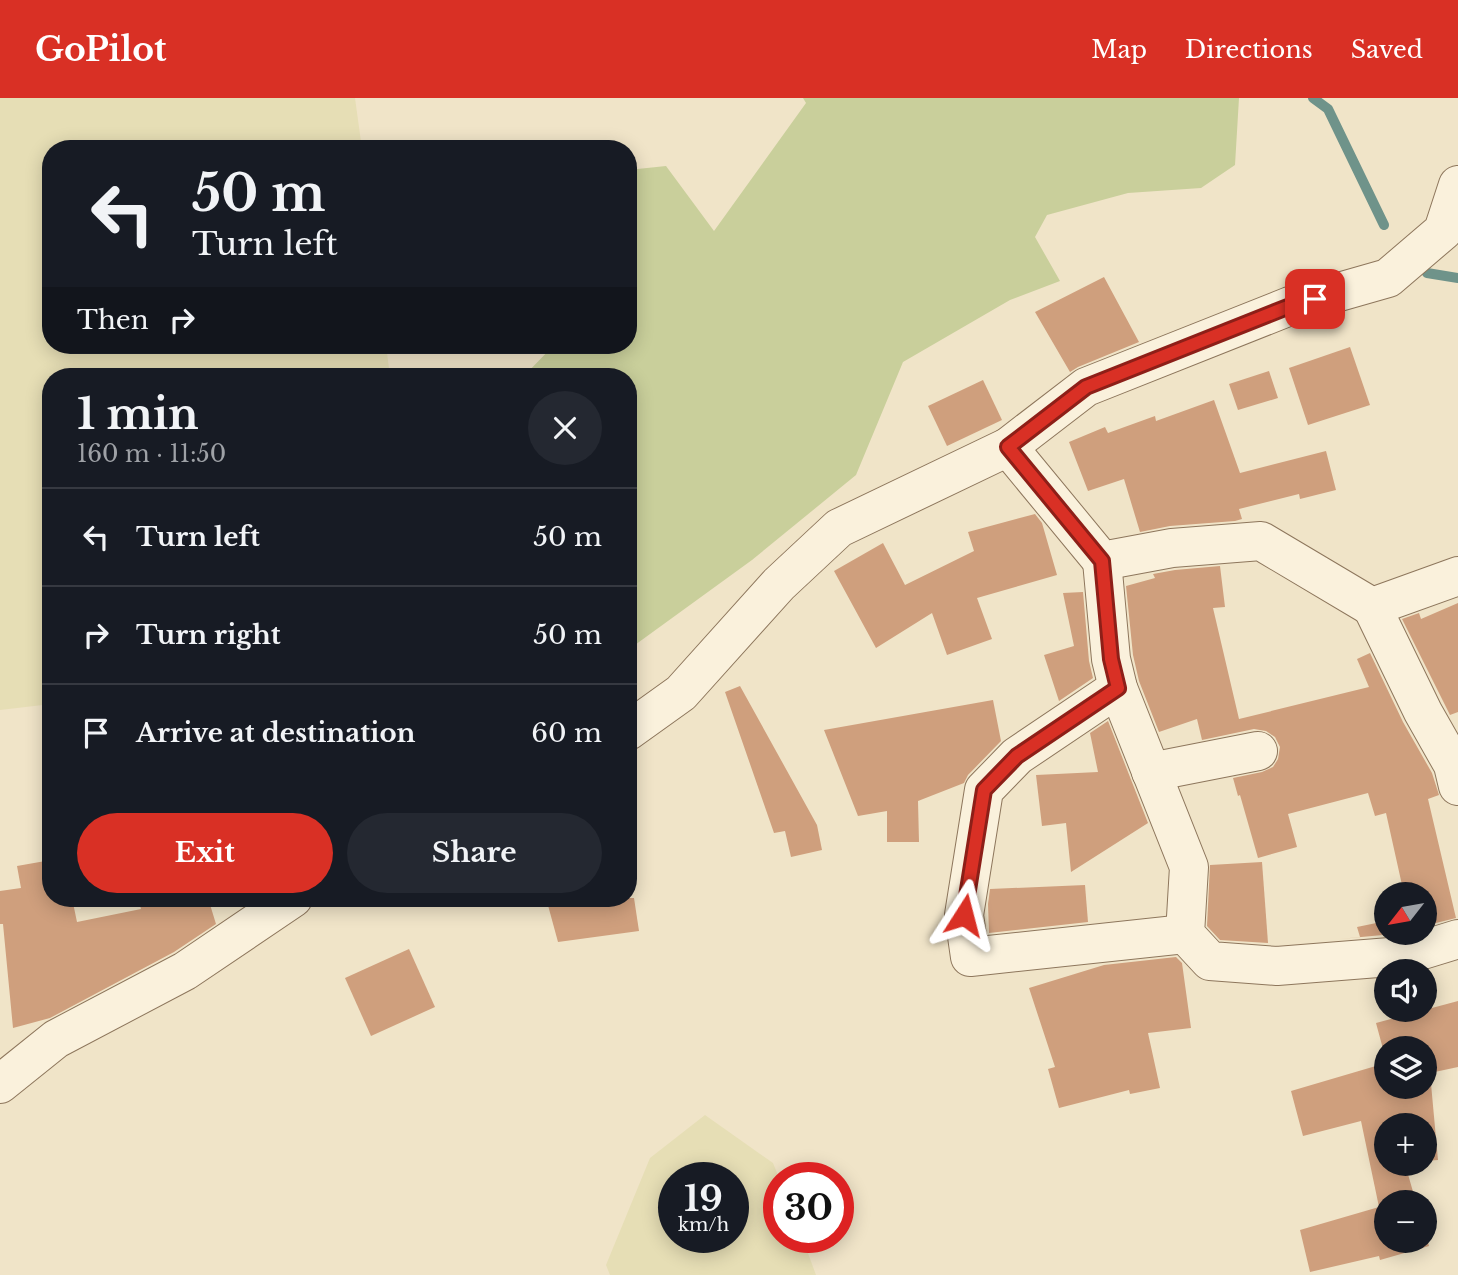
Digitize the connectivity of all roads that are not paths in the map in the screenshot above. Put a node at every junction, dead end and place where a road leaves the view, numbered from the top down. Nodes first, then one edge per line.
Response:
1 (1458, 185) edge
2 (1008, 447) junction
3 (1102, 561) junction
4 (1458, 576) edge
5 (1372, 607) junction
6 (1118, 688) junction
7 (637, 725) edge
8 (1258, 751) dead end
9 (1151, 772) junction
10 (1458, 786) edge
11 (280, 907) edge
12 (1185, 934) junction
13 (1458, 939) edge
14 (0, 1084) edge

1 - 2 street
2 - 3 street
2 - 7 street
3 - 5 street
3 - 6 street
4 - 5 street
5 - 10 street
6 - 9 street
6 - 12 street
8 - 9 street
9 - 12 street
11 - 14 street
12 - 13 street

